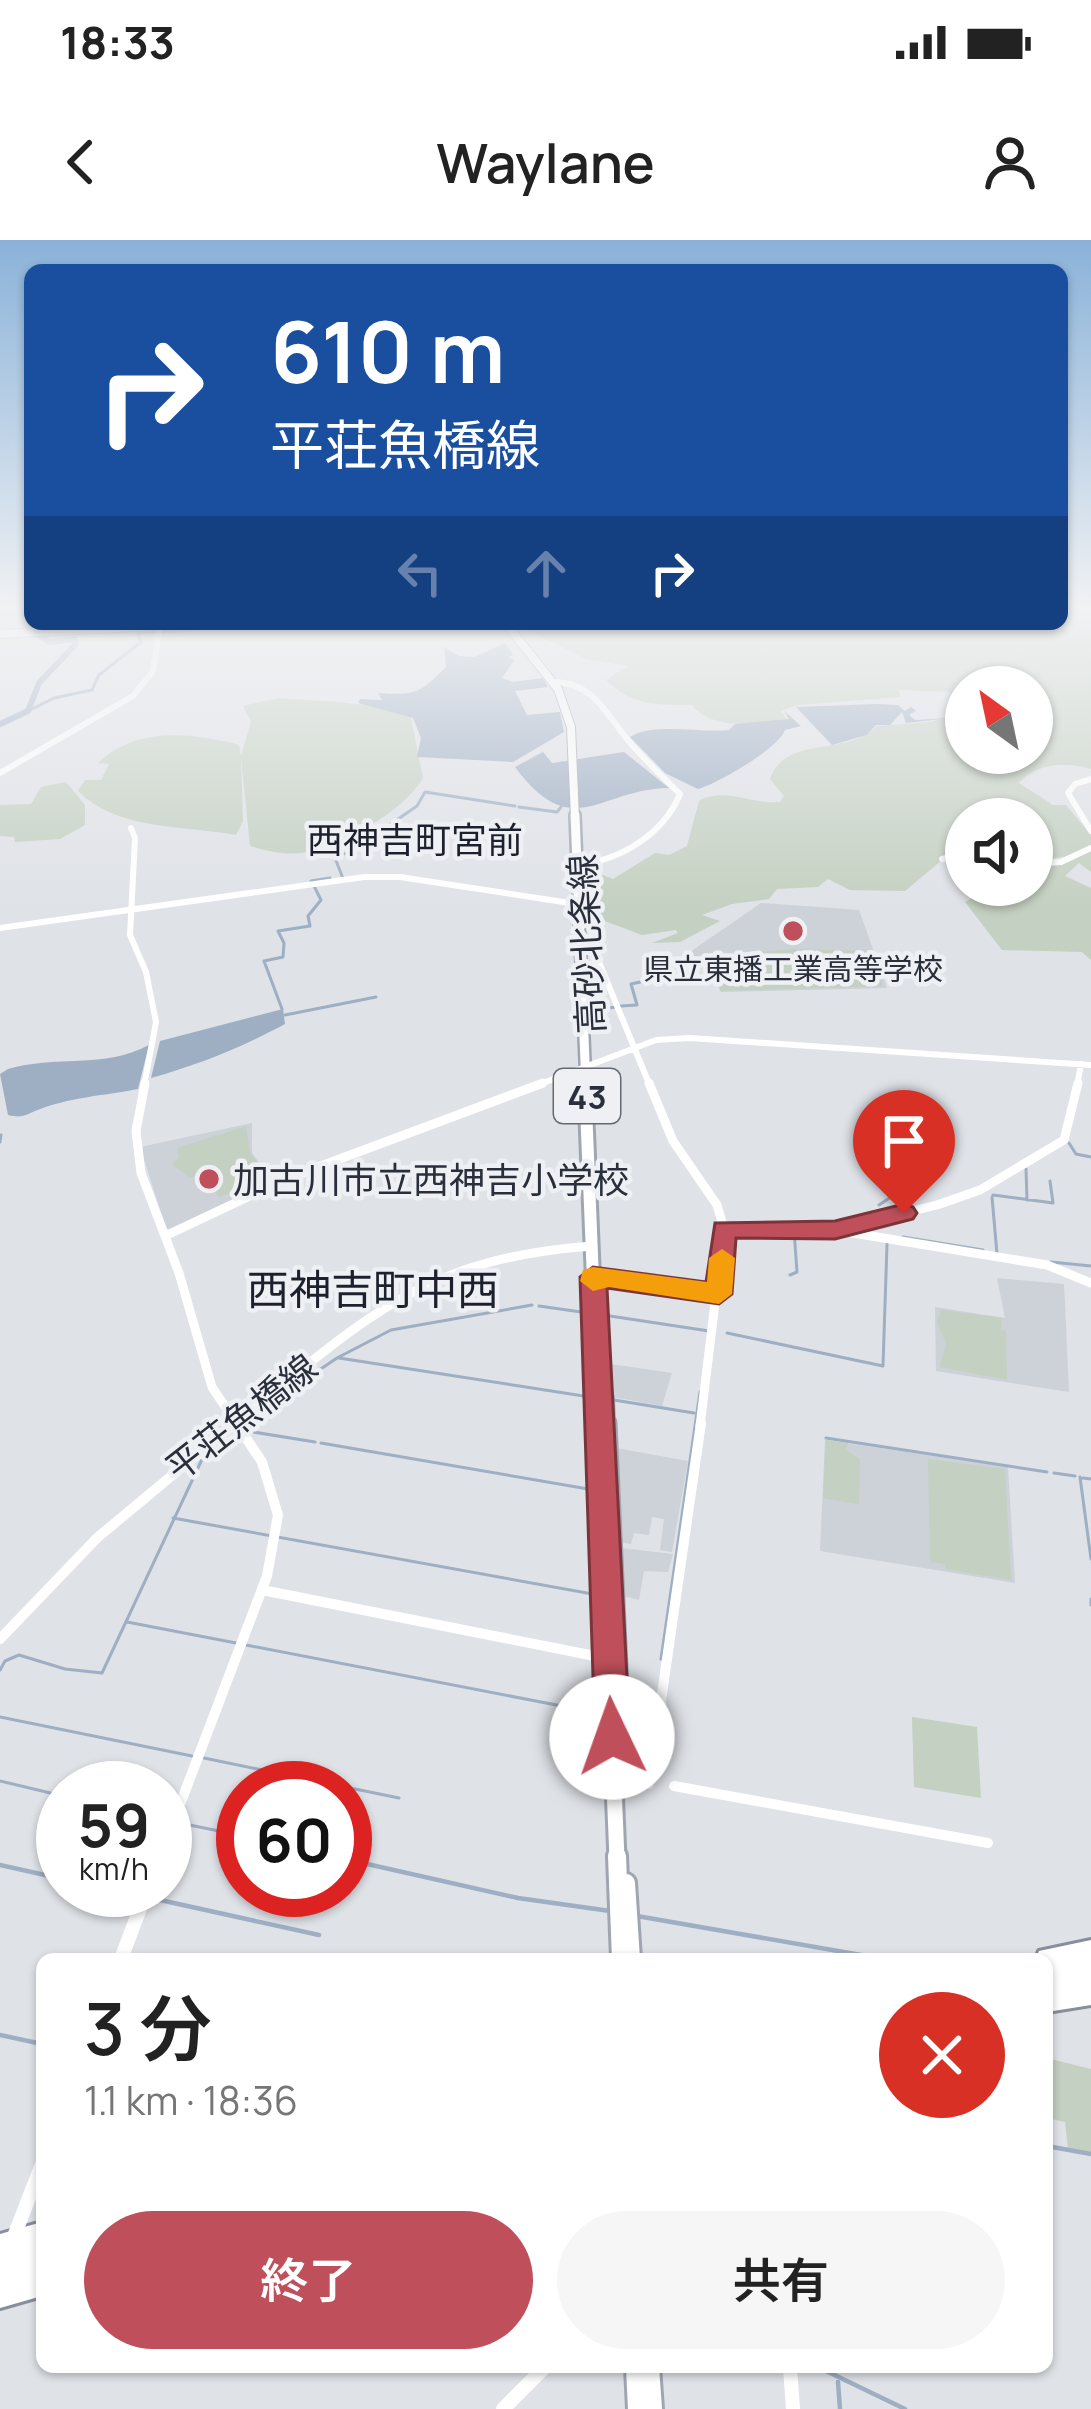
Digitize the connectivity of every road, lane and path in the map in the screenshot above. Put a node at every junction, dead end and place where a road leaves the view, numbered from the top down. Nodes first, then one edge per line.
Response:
1 (112, 708) edge
2 (566, 708) edge
3 (605, 708) edge
4 (0, 773) edge
5 (1091, 779) edge
6 (131, 828) dead end
7 (1091, 831) edge
8 (1091, 849) edge
9 (1053, 863) edge
10 (580, 865) junction
11 (580, 904) junction
12 (131, 909) junction
13 (0, 928) edge
14 (582, 946) junction
15 (633, 1046) junction
16 (588, 1064) junction
17 (1086, 1065) edge
18 (724, 1229) junction
19 (835, 1230) junction
20 (165, 1236) junction
21 (592, 1246) junction
22 (596, 1277) junction
23 (1091, 1283) edge
24 (719, 1294) junction
25 (236, 1428) junction
26 (262, 1590) junction
27 (0, 1639) edge
28 (614, 1660) junction
29 (192, 1772) edge
30 (649, 1784) dead end
31 (674, 1786) dead end
32 (988, 1843) dead end
33 (624, 1914) junction
34 (137, 1917) edge
35 (1091, 1951) edge
36 (123, 1953) edge
37 (621, 1953) edge
38 (630, 1953) edge
39 (1053, 1958) edge
40 (1091, 1966) edge
41 (1053, 1974) edge
42 (1091, 1980) edge
43 (1053, 1987) edge
44 (1091, 1994) edge
45 (1053, 2001) edge
46 (36, 2178) edge
47 (36, 2237) edge
48 (5, 2251) edge
49 (36, 2252) edge
50 (36, 2269) edge
51 (0, 2279) edge
52 (36, 2286) edge
53 (0, 2296) edge
54 (538, 2373) edge
55 (635, 2373) edge
56 (650, 2373) edge
57 (791, 2373) edge
58 (502, 2409) edge
59 (637, 2409) edge
60 (652, 2409) edge
61 (794, 2409) edge

1 - 4 street
2 - 10 main road, 高砂北条線 / 43
3 - 10 street
5 - 7 street
6 - 12 street
8 - 9 street
10 - 11 main road, 高砂北条線 / 43
11 - 12 street
11 - 14 main road, 高砂北条線 / 43
12 - 13 street
12 - 20 street
14 - 15 street
14 - 16 main road, 高砂北条線 / 43
15 - 16 street
15 - 17 street
15 - 18 street
16 - 20 street
16 - 21 main road, 高砂北条線 / 43
16 - 22 main road, 高砂北条線 / 43
17 - 19 street
18 - 19 street
18 - 24 street
19 - 23 street
20 - 25 street
21 - 22 main road, 高砂北条線 / 43
21 - 25 street, 平荘魚橋線
22 - 24 street
22 - 28 main road, 高砂北条線 / 43
24 - 30 street
25 - 26 street
25 - 27 street, 平荘魚橋線
26 - 28 street
26 - 29 street
28 - 33 main road, 高砂北条線 / 43
31 - 32 street
33 - 37 main road, 高砂北条線 / 43
33 - 38 main road, 高砂北条線 / 43
34 - 36 street
35 - 39 highway
40 - 41 highway
42 - 43 highway
44 - 45 highway
46 - 48 street
47 - 48 highway
48 - 49 highway
50 - 51 highway
52 - 53 highway
54 - 58 street
55 - 59 main road
56 - 60 main road
57 - 61 street

